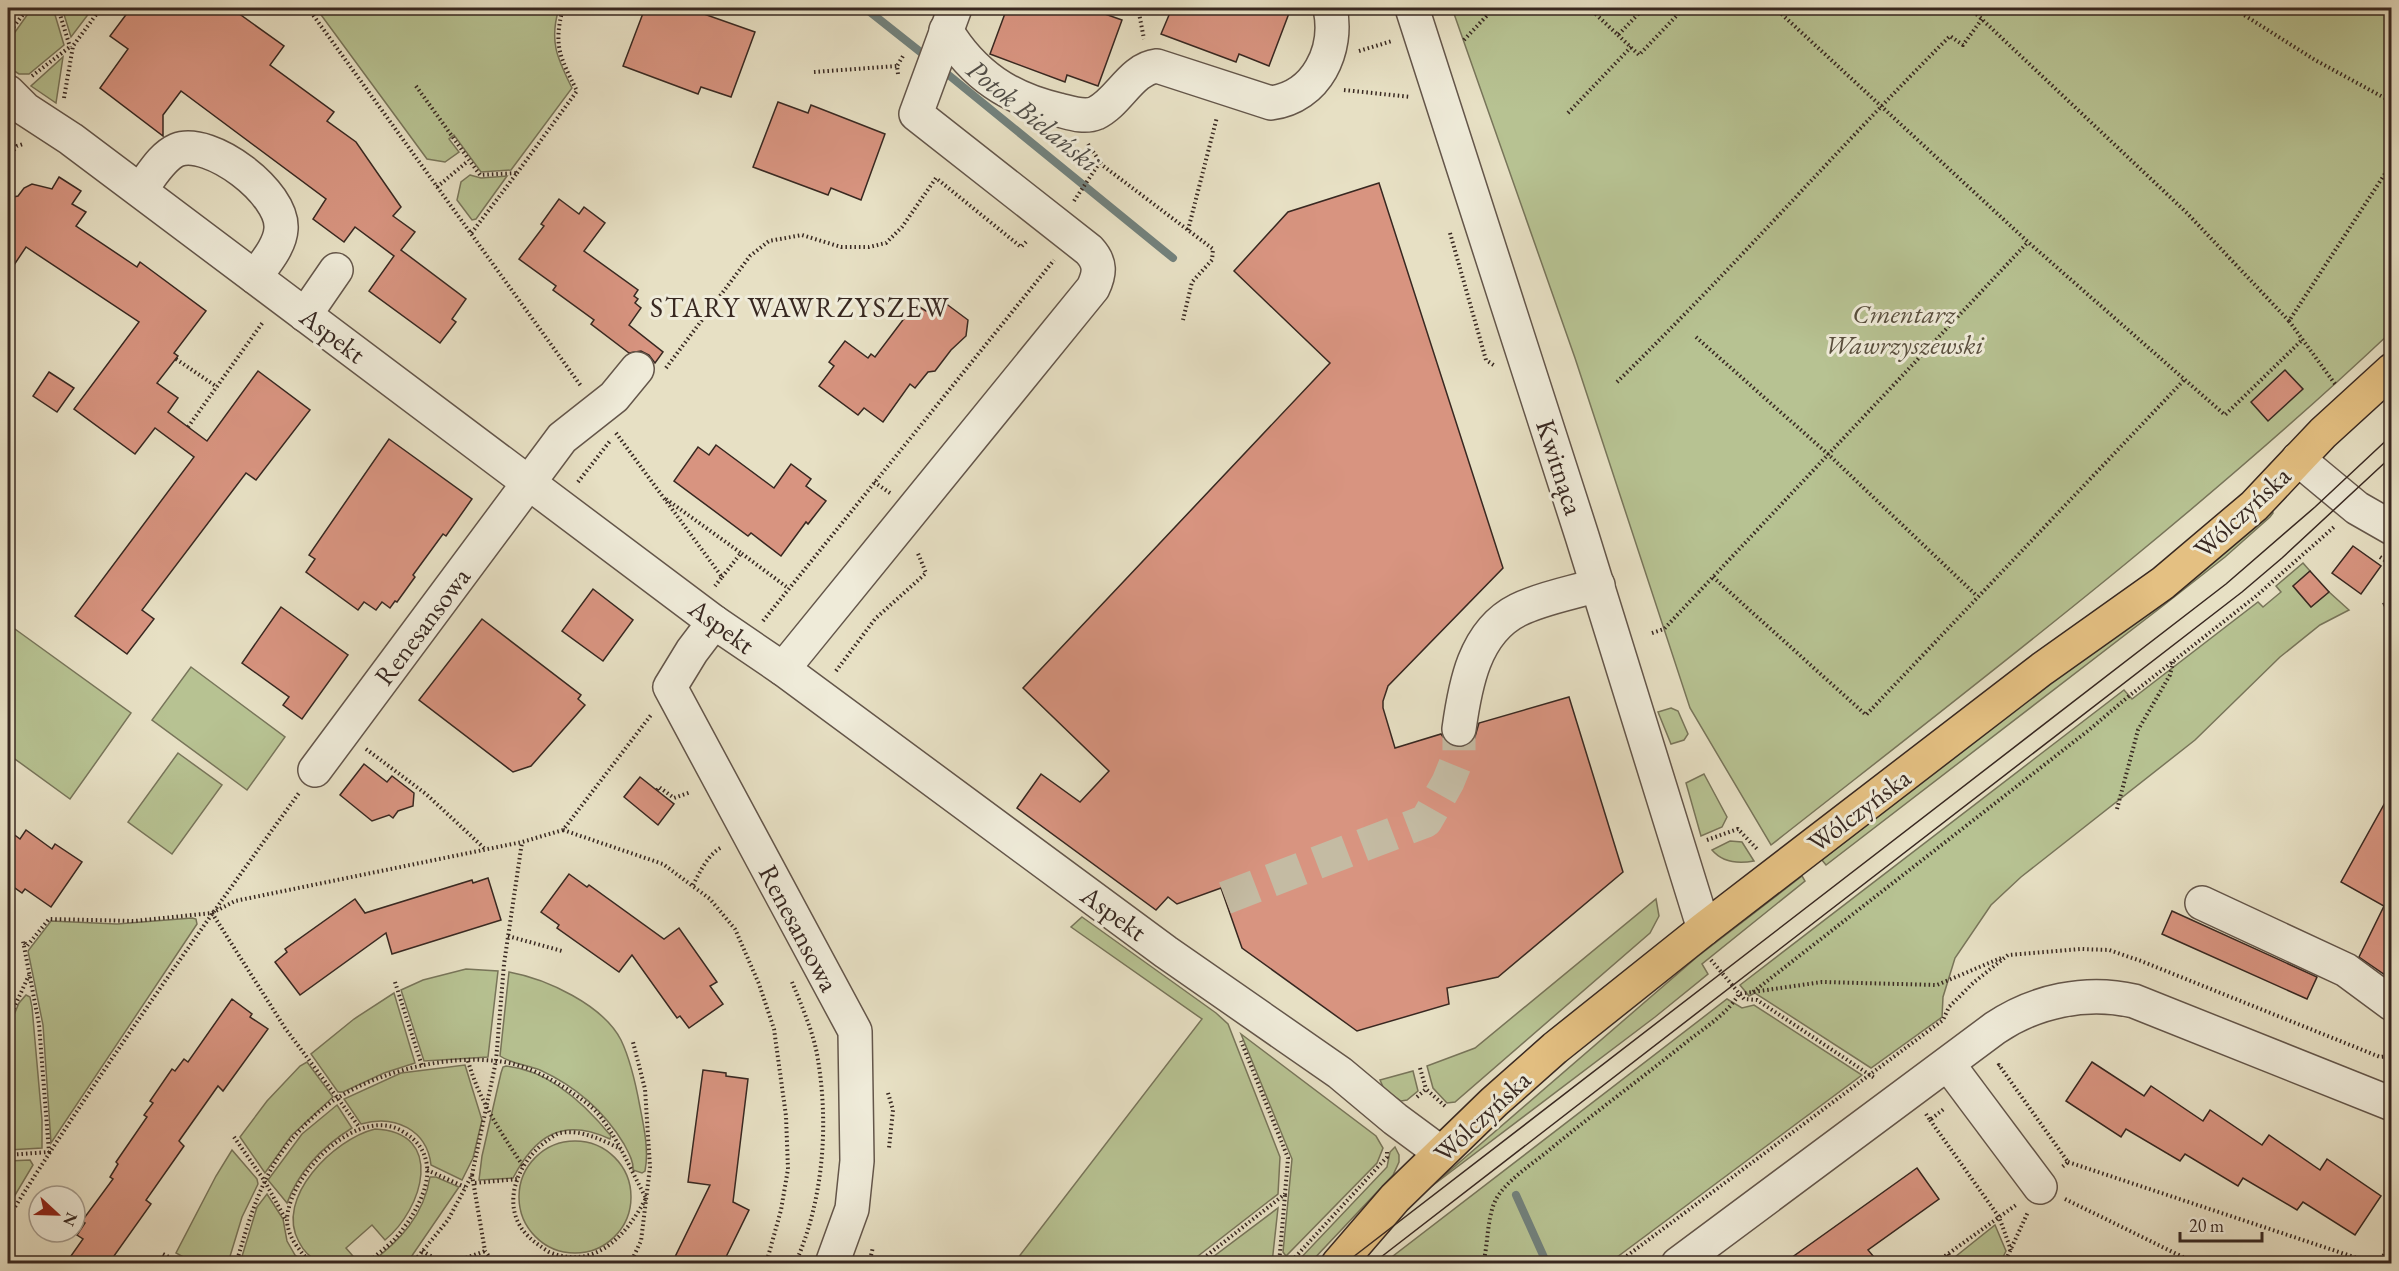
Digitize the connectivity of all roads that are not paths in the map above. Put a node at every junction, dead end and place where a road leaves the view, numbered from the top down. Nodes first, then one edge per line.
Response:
1 (1330, 8) edge
2 (1412, 8) edge
3 (947, 29) edge
4 (16, 103) edge
5 (140, 190) junction
6 (336, 270) dead end
7 (255, 277) junction
8 (305, 315) junction
9 (2391, 370) edge
10 (648, 373) road end
11 (2298, 459) junction
12 (529, 483) junction
13 (2391, 528) edge
14 (1598, 585) junction
15 (711, 608) junction
16 (783, 669) junction
17 (1459, 729) tunnel mouth
18 (315, 770) road end
19 (2202, 903) dead end
20 (1712, 941) junction
21 (2391, 1004) edge
22 (1948, 1064) junction
23 (2391, 1104) edge
24 (1441, 1153) junction
25 (2040, 1187) road end
26 (832, 1263) edge
27 (1338, 1263) edge
28 (1678, 1263) edge

1 - 3 street
2 - 14 street, Kwitnąca
3 - 16 street
4 - 5 street, Aspekt
5 - 7 street, Aspekt
5 - 7 street
6 - 8 street
7 - 8 street, Aspekt
8 - 12 street, Aspekt
9 - 11 main road, Wólczyńska
10 - 12 street, Renesansowa
11 - 13 street
11 - 20 main road, Wólczyńska
12 - 15 street, Aspekt
12 - 18 street, Renesansowa
14 - 17 street
14 - 20 street, Kwitnąca
15 - 16 street, Aspekt
15 - 26 street, Renesansowa
16 - 24 street, Aspekt
19 - 21 street
20 - 24 main road, Wólczyńska
22 - 23 street
22 - 25 street
22 - 28 street
24 - 27 main road, Wólczyńska

